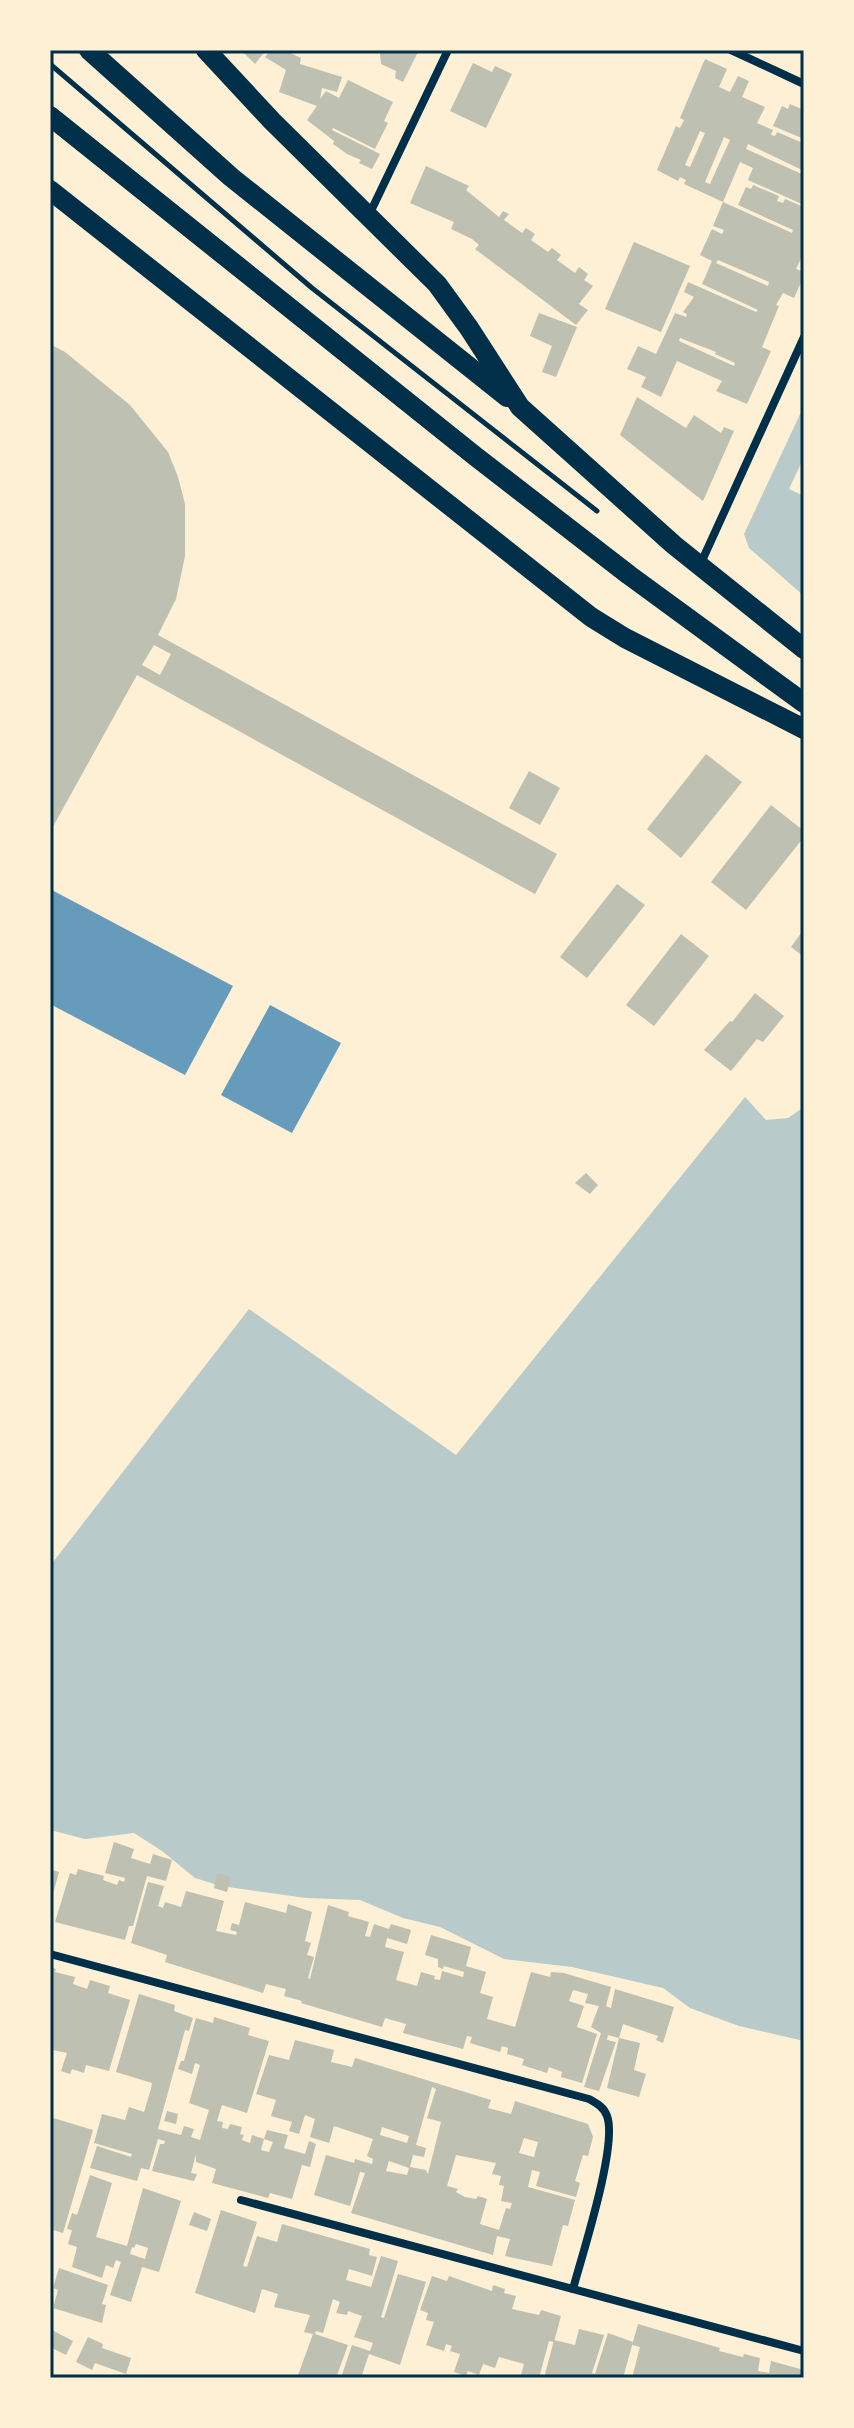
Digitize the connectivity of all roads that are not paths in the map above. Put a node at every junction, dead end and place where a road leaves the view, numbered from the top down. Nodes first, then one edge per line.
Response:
1 (89, 50) edge
2 (206, 50) edge
3 (448, 50) edge
4 (731, 50) edge
5 (804, 84) edge
6 (50, 116) edge
7 (50, 190) edge
8 (368, 216) junction
9 (804, 337) edge
10 (520, 407) junction
11 (699, 565) junction
12 (804, 649) edge
13 (804, 703) edge
14 (804, 729) edge
15 (50, 1954) edge
16 (241, 2200) dead end
17 (573, 2289) junction
18 (804, 2351) edge

1 - 10 main road
2 - 8 main road
3 - 8 street
4 - 5 street
6 - 13 main road
7 - 14 main road
8 - 10 main road
9 - 11 street
10 - 11 main road
11 - 12 main road
15 - 17 street
16 - 17 street
17 - 18 street

